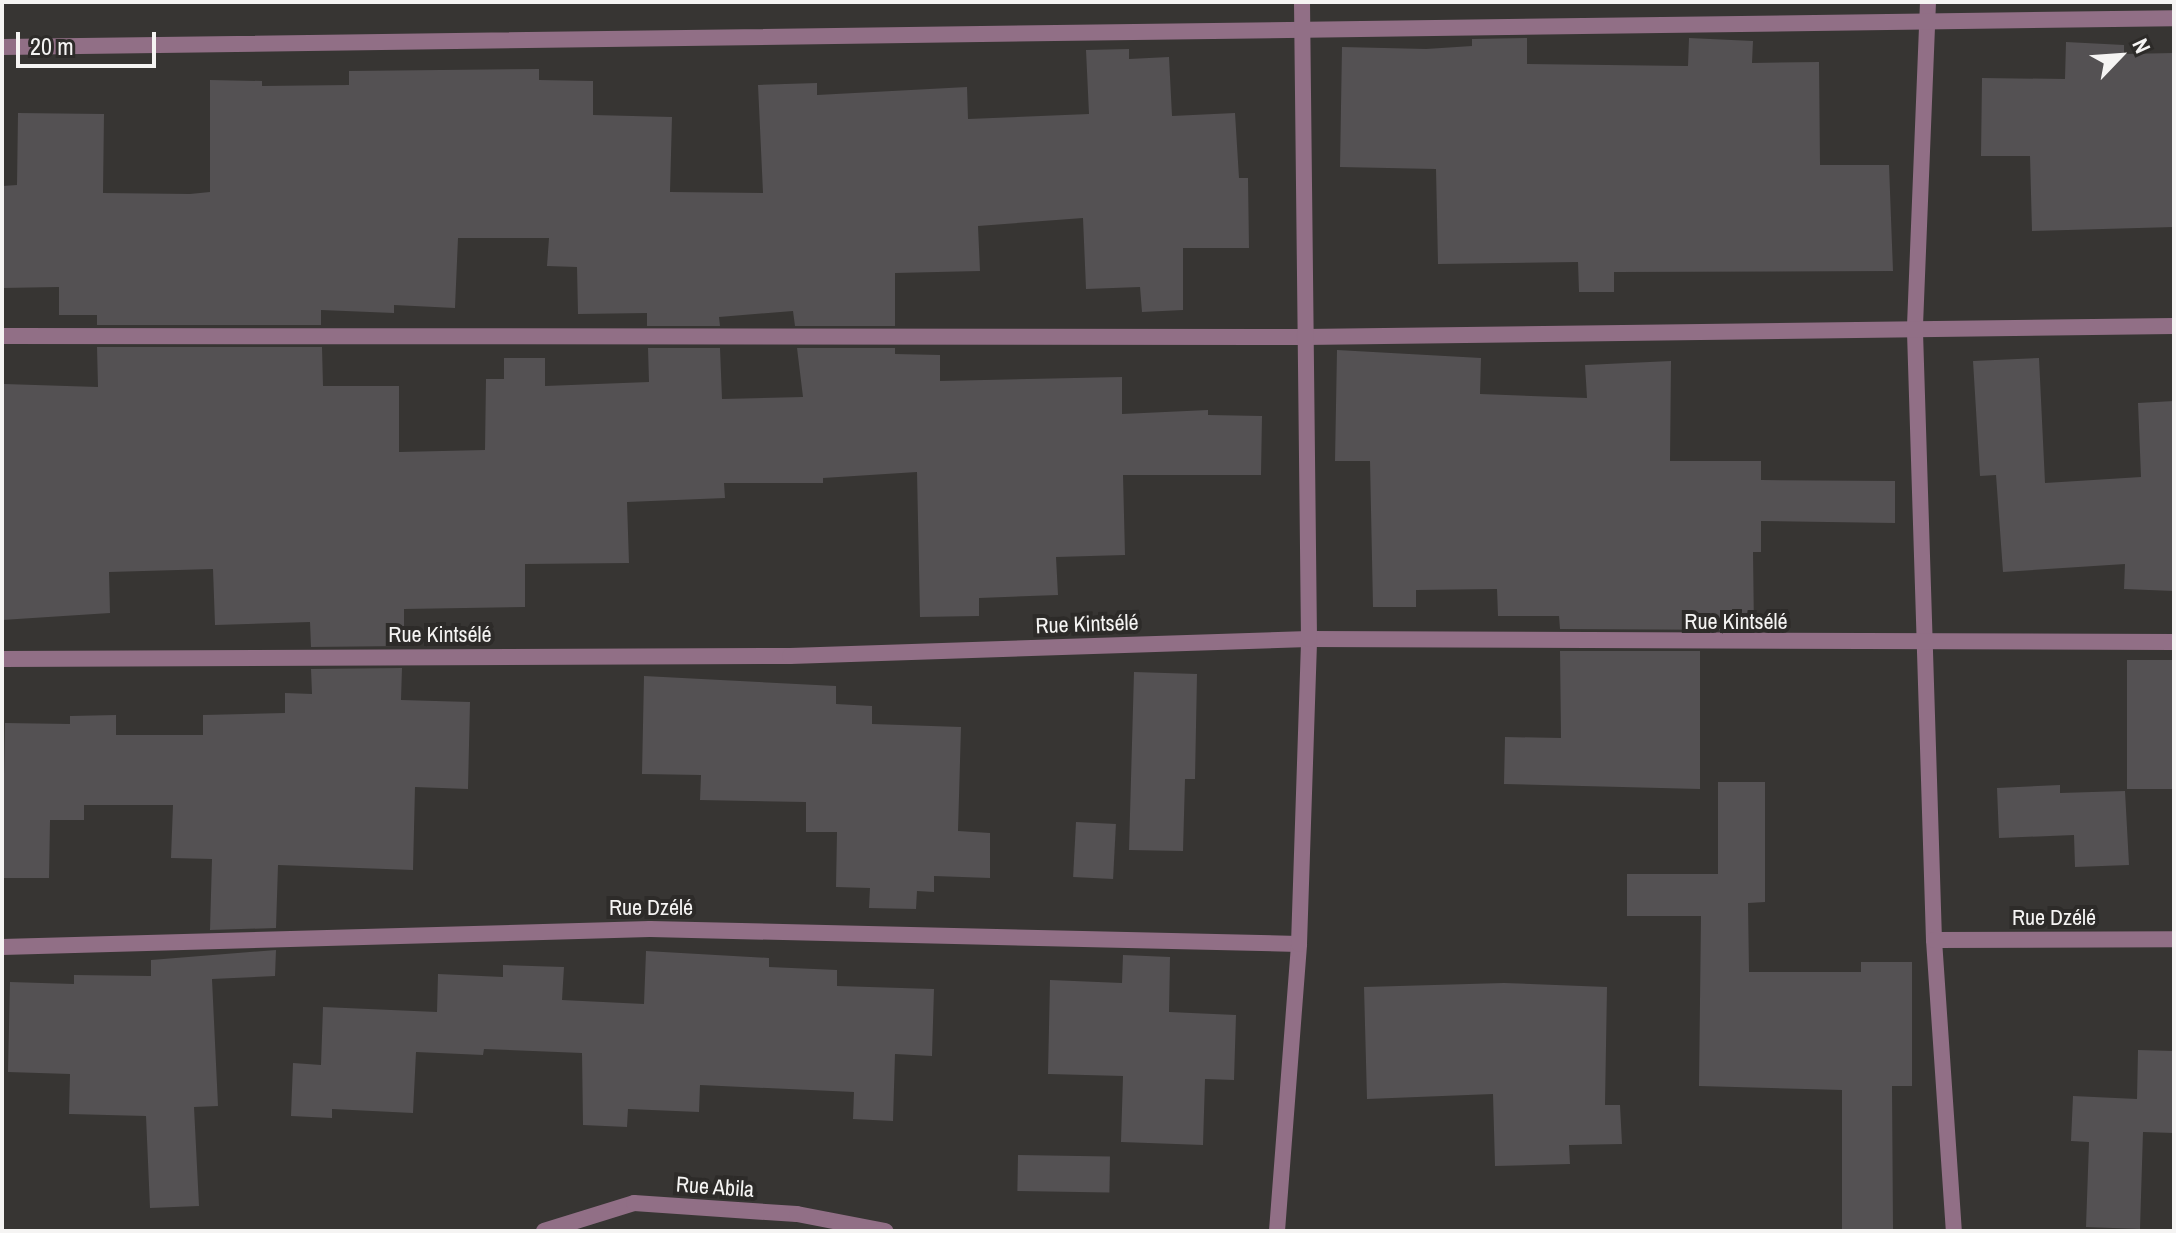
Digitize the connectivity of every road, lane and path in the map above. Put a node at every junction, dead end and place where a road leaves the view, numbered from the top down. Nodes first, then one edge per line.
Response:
1 (1302, 2) edge
2 (1928, 2) edge
3 (2174, 18) edge
4 (1928, 21) junction
5 (1302, 30) junction
6 (2, 47) edge
7 (2174, 326) edge
8 (1915, 332) junction
9 (2, 336) edge
10 (1304, 337) junction
11 (1309, 639) junction
12 (2174, 642) edge
13 (1926, 644) junction
14 (2, 659) edge
15 (2174, 939) edge
16 (1934, 940) junction
17 (1299, 944) junction
18 (2, 947) edge
19 (544, 1231) edge
20 (885, 1231) edge
21 (1277, 1231) edge
22 (1954, 1231) edge

1 - 5 street
2 - 4 street
3 - 4 street
4 - 5 street
4 - 8 street
5 - 6 street
5 - 10 street
7 - 8 street
8 - 10 street
8 - 13 street
9 - 10 street
10 - 11 street
11 - 13 street, Rue Kintsélé
11 - 14 street, Rue Kintsélé
11 - 17 street
12 - 13 street, Rue Kintsélé
13 - 16 street
15 - 16 street, Rue Dzélé
16 - 22 street
17 - 18 street, Rue Dzélé
17 - 21 street
19 - 20 street, Rue Abila

